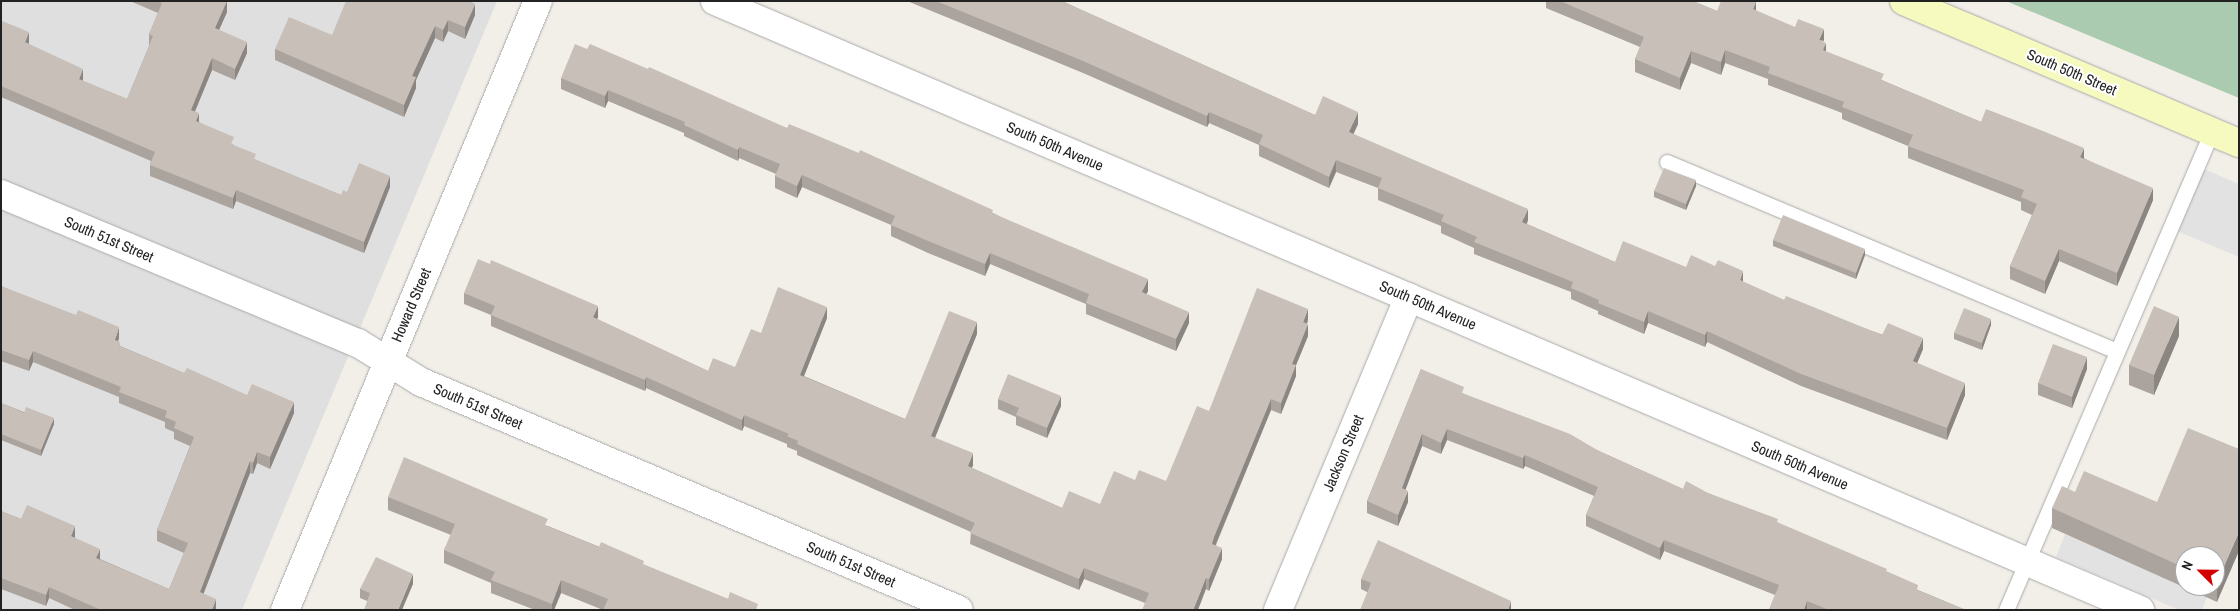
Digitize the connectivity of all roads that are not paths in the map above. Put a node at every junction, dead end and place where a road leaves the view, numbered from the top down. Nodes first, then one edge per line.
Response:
1 (538, 1) edge
2 (715, 1) edge
3 (1904, 1) edge
4 (2212, 131) junction
5 (2239, 143) edge
6 (1667, 162) dead end
7 (1, 194) edge
8 (1409, 297) junction
9 (2117, 351) junction
10 (388, 362) junction
11 (2027, 562) junction
12 (284, 610) edge
13 (959, 610) edge
14 (1278, 610) edge
15 (2006, 610) edge
16 (2140, 610) edge

1 - 10 street, Howard Street
2 - 8 street, South 50th Avenue
3 - 4 main road, South 50th Street
4 - 5 main road, South 50th Street
4 - 9 lane
6 - 9 lane
7 - 10 street, South 51st Street
8 - 11 street, South 50th Avenue
8 - 14 street, Jackson Street
9 - 11 lane
10 - 12 street, Howard Street
10 - 13 street, South 51st Street
11 - 15 lane
11 - 16 street, South 50th Avenue

